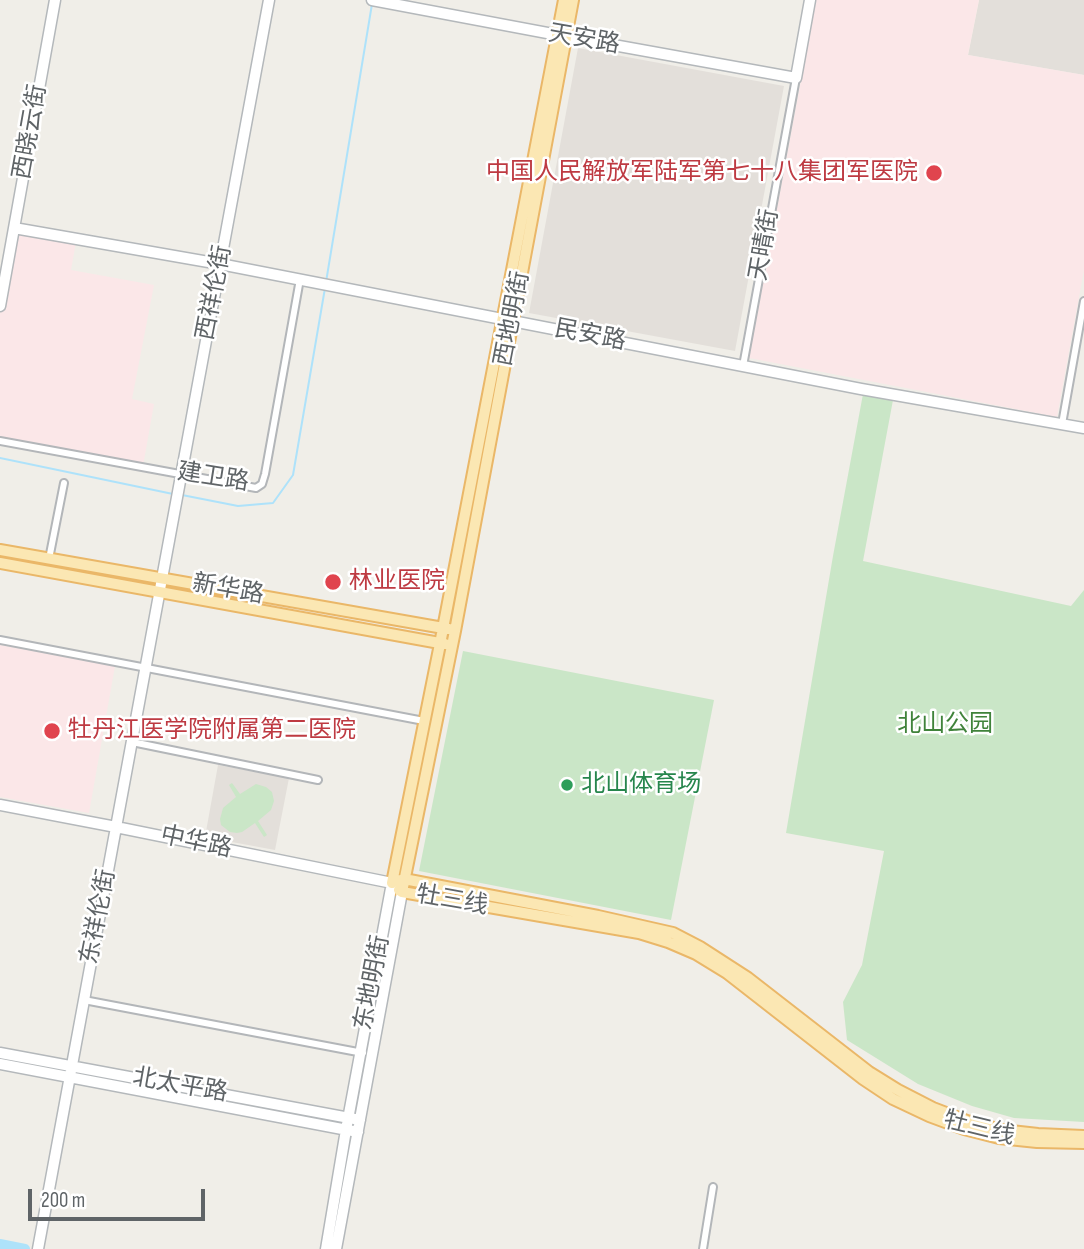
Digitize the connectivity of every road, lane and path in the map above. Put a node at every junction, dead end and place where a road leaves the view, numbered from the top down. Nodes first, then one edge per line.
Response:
1 (55, 0) edge
2 (270, 0) edge
3 (372, 0) edge
4 (564, 0) edge
5 (573, 0) edge
6 (810, 0) edge
7 (562, 36) junction
8 (796, 78) junction
9 (14, 228) junction
10 (220, 264) junction
11 (300, 279) junction
12 (1084, 301) edge
13 (0, 306) edge
14 (508, 320) junction
15 (743, 366) junction
16 (1062, 424) junction
17 (1084, 428) edge
18 (0, 440) edge
19 (181, 474) junction
20 (64, 483) dead end
21 (0, 550) edge
22 (50, 559) junction
23 (0, 563) edge
24 (160, 586) junction
25 (442, 636) junction
26 (454, 638) junction
27 (0, 639) edge
28 (145, 668) junction
29 (424, 721) junction
30 (132, 742) junction
31 (318, 780) dead end
32 (0, 805) edge
33 (117, 827) junction
34 (404, 879) junction
35 (392, 883) junction
36 (402, 892) junction
37 (84, 1000) junction
38 (360, 1052) junction
39 (0, 1053) edge
40 (372, 1055) junction
41 (0, 1064) edge
42 (71, 1072) junction
43 (348, 1117) junction
44 (360, 1120) junction
45 (346, 1130) junction
46 (359, 1132) junction
47 (1084, 1136) edge
48 (1084, 1143) edge
49 (713, 1187) dead end
50 (38, 1249) edge
51 (326, 1249) edge
52 (336, 1249) edge
53 (704, 1249) edge

1 - 9 street, 西晓云街
2 - 10 street, 西祥伦街
3 - 7 street, 天安路
4 - 7 main road, 西地明街
5 - 7 main road, 西地明街
6 - 8 street, 天晴街
7 - 8 street, 天安路
7 - 14 main road, 西地明街
8 - 15 street, 天晴街
9 - 10 street, 民安路
9 - 13 street, 西晓云街
10 - 11 street, 民安路
10 - 19 street, 西祥伦街
11 - 14 street, 民安路
11 - 19 street, 建卫路
12 - 16 street
14 - 15 street, 民安路
14 - 25 main road, 西地明街
14 - 26 main road, 西地明街
15 - 16 street, 民安路
16 - 17 street, 民安路
18 - 19 street, 建卫路
19 - 24 street, 西祥伦街
20 - 22 street
21 - 22 main road, 新华路
22 - 24 main road, 新华路
23 - 24 main road
24 - 25 main road, 新华路
24 - 28 street, 东祥伦街
25 - 26 main road, 新华路
25 - 29 main road, 东地明街
26 - 34 main road, 东地明街
27 - 28 street
28 - 29 street
28 - 30 street, 东祥伦街
29 - 35 main road, 东地明街
30 - 31 street
30 - 33 street, 东祥伦街
32 - 33 street, 中华路
33 - 35 street, 中华路
33 - 37 street, 东祥伦街
34 - 35 main road, 牡三线
34 - 36 main road, 东地明街
34 - 47 main road, 牡三线
35 - 36 main road, 牡三线
35 - 38 street, 东地明街
36 - 40 street, 东地明街
36 - 48 main road, 牡三线
37 - 38 street
37 - 42 street, 东祥伦街
38 - 40 street
38 - 43 street, 东地明街
39 - 42 street, 北太平路
40 - 44 street, 东地明街
41 - 42 street, 北太平路
42 - 43 street, 北太平路
42 - 45 street, 北太平路
42 - 50 street, 东祥伦街
43 - 44 street, 北太平路
43 - 45 street, 东地明街
44 - 46 street, 东地明街
45 - 46 street, 北太平路
45 - 51 street, 东地明街
46 - 52 street, 东地明街
49 - 53 street

